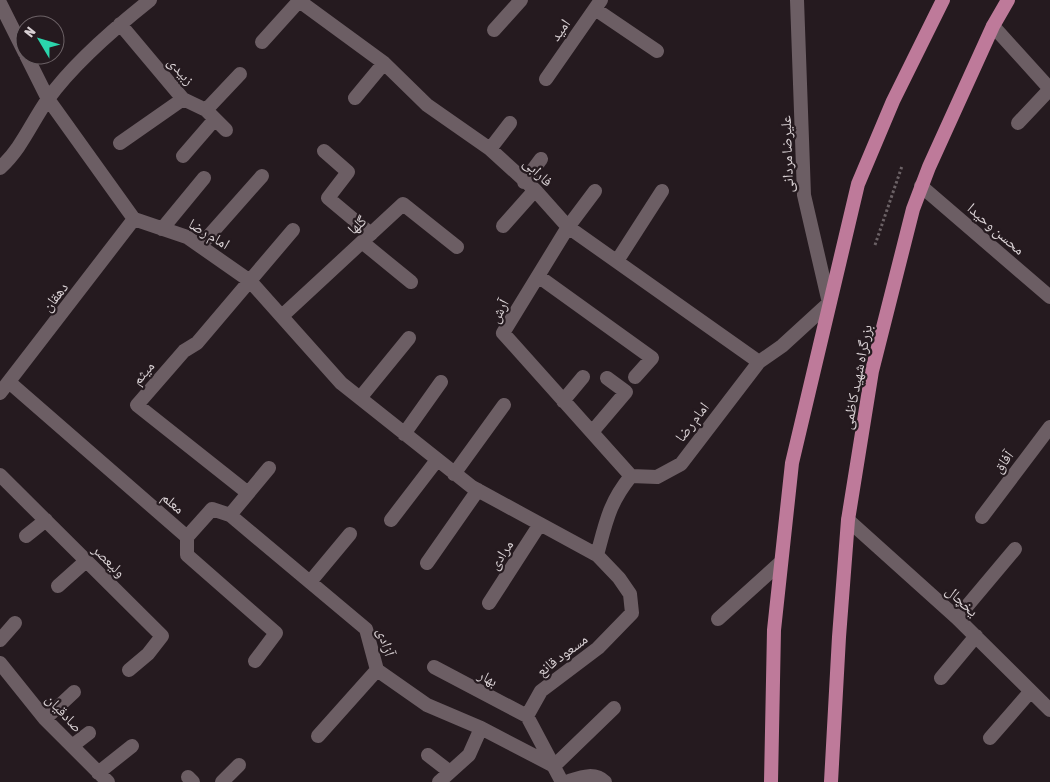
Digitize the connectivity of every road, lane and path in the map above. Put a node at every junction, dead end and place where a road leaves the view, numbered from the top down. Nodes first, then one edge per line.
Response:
1 (150, 0) edge
2 (521, 0) edge
3 (797, 0) edge
4 (942, 0) edge
5 (1008, 0) edge
6 (299, 1) edge
7 (0, 3) edge
8 (316, 5) edge
9 (598, 5) edge
10 (120, 24) junction
11 (993, 26) junction
12 (494, 30) dead end
13 (15, 32) edge
14 (262, 42) dead end
15 (657, 51) dead end
16 (384, 63) junction
17 (31, 65) edge
18 (240, 74) dead end
19 (546, 79) dead end
20 (1050, 89) edge
21 (355, 98) dead end
22 (48, 99) junction
23 (183, 99) junction
24 (210, 115) junction
25 (510, 123) dead end
26 (1018, 123) dead end
27 (226, 130) dead end
28 (120, 143) dead end
29 (490, 149) junction
30 (324, 151) dead end
31 (183, 156) dead end
32 (541, 159) dead end
33 (902, 166) dead end
34 (0, 168) edge
35 (262, 176) dead end
36 (204, 178) dead end
37 (529, 186) junction
38 (921, 186) junction
39 (595, 191) dead end
40 (662, 191) dead end
41 (134, 220) junction
42 (503, 226) dead end
43 (568, 227) junction
44 (162, 229) junction
45 (293, 230) dead end
46 (367, 238) junction
47 (875, 245) dead end
48 (200, 246) junction
49 (457, 247) dead end
50 (617, 261) junction
51 (538, 276) junction
52 (250, 281) junction
53 (411, 282) dead end
54 (1050, 297) edge
55 (829, 303) junction
56 (282, 316) junction
57 (409, 338) dead end
58 (759, 362) junction
59 (582, 377) dead end
60 (636, 377) dead end
61 (607, 378) dead end
62 (9, 382) junction
63 (441, 382) dead end
64 (0, 394) edge
65 (360, 398) junction
66 (563, 401) junction
67 (504, 405) dead end
68 (1050, 426) edge
69 (592, 432) junction
70 (404, 434) junction
71 (437, 460) junction
72 (269, 468) dead end
73 (454, 474) junction
74 (0, 475) edge
75 (631, 476) junction
76 (478, 490) junction
77 (248, 494) junction
78 (230, 515) junction
79 (982, 516) dead end
80 (46, 520) junction
81 (391, 520) dead end
82 (848, 520) junction
83 (540, 524) junction
84 (350, 534) dead end
85 (26, 536) dead end
86 (186, 537) junction
87 (1015, 549) dead end
88 (597, 555) junction
89 (86, 561) junction
90 (780, 562) junction
91 (427, 563) dead end
92 (310, 582) junction
93 (58, 586) dead end
94 (489, 603) dead end
95 (632, 613) joint
96 (957, 618) junction
97 (718, 619) dead end
98 (15, 623) dead end
99 (976, 636) junction
100 (0, 640) edge
101 (255, 660) dead end
102 (0, 664) edge
103 (434, 667) dead end
104 (129, 670) dead end
105 (377, 670) junction
106 (941, 678) dead end
107 (74, 692) dead end
108 (1030, 692) junction
109 (614, 708) dead end
110 (1050, 710) edge
111 (527, 716) junction
112 (45, 718) junction
113 (481, 728) junction
114 (89, 734) dead end
115 (318, 736) dead end
116 (990, 738) dead end
117 (72, 746) junction
118 (132, 746) dead end
119 (428, 755) dead end
120 (239, 765) dead end
121 (554, 766) junction
122 (450, 772) junction
123 (103, 778) edge
124 (222, 782) edge
125 (439, 782) edge
126 (562, 782) edge
127 (566, 782) edge
128 (606, 782) edge
129 (772, 782) edge
130 (832, 782) edge

1 - 10 street
2 - 12 street
3 - 55 street, علیرضا مردانی
4 - 55 highway
5 - 11 highway, بزرگراه شهید کاظمی
6 - 8 street, فارابی
6 - 14 street
7 - 13 street
8 - 16 street, فارابی
9 - 15 street
9 - 19 street, امید
10 - 22 street
10 - 23 street, زبیدی
11 - 20 street
11 - 38 highway, بزرگراه شهید کاظمی
16 - 21 street
16 - 29 street, فارابی
17 - 22 street
18 - 24 street
20 - 26 street
22 - 34 street
22 - 41 street
23 - 24 street, زبیدی
23 - 28 street
24 - 27 street, زبیدی
24 - 31 street
25 - 29 street
29 - 37 street, فارابی
30 - 46 street
32 - 37 street
33 - 47 path
35 - 48 street
36 - 44 street
37 - 42 street
37 - 43 street, فارابی
38 - 54 street, محسن وحیدا
38 - 82 highway, بزرگراه شهید کاظمی
39 - 43 street, آرش
40 - 50 street
41 - 44 street, امام رضا
41 - 62 street, دهقان
43 - 50 street, فارابی
43 - 51 street, آرش
44 - 48 street, امام رضا
45 - 52 street
46 - 49 street, گلها
46 - 53 street
46 - 56 street, گلها
48 - 52 street, امام رضا
50 - 58 street, فارابی
51 - 60 street
51 - 66 street, آرش
52 - 56 street, امام رضا
52 - 77 street, میثم
55 - 58 street, امام رضا
55 - 90 highway
56 - 65 street, امام رضا
57 - 65 street
58 - 75 street, امام رضا
59 - 66 street
61 - 69 street
62 - 64 street, دهقان
62 - 86 street, معلم
63 - 70 street
65 - 70 street, امام رضا
66 - 69 street, آرش
67 - 73 street
68 - 79 street, آفاق
69 - 75 street, آرش
70 - 71 street, امام رضا
71 - 73 street, امام رضا
71 - 81 street
72 - 77 street
73 - 76 street, امام رضا
74 - 80 street, ولیعصر
75 - 88 street
76 - 83 street, امام رضا
76 - 91 street
77 - 78 street
78 - 86 street
78 - 92 street, آزادی
80 - 85 street
80 - 89 street, ولیعصر
82 - 96 street, یخچال
82 - 130 highway, بزرگراه شهید کاظمی
83 - 88 street, امام رضا
83 - 94 street, مرادی
84 - 92 street
86 - 101 street, معلم
87 - 96 street
88 - 95 street, امام رضا
89 - 93 street
89 - 104 street, ولیعصر
90 - 97 street
90 - 129 highway
92 - 105 street, آزادی
95 - 111 street, مسعود قانع
96 - 99 street, یخچال
98 - 100 street
99 - 106 street
99 - 108 street, یخچال
102 - 112 street, صادقیان
103 - 111 street, بهار
105 - 113 street, آزادی
105 - 115 street
107 - 112 street
108 - 110 street, یخچال
108 - 116 street
109 - 121 street
111 - 121 street
112 - 117 street, صادقیان
113 - 121 street, آزادی
113 - 122 street
114 - 117 street
117 - 123 street, صادقیان
118 - 123 street
119 - 122 street
120 - 124 street
121 - 126 street
122 - 125 street
127 - 128 street

